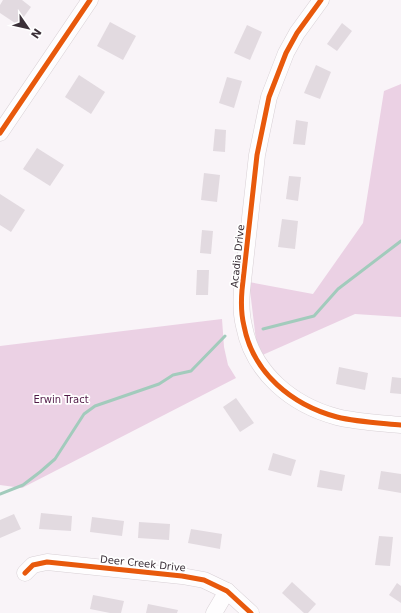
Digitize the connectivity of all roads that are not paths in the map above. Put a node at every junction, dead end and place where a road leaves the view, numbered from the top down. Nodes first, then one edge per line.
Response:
1 (90, 0) edge
2 (320, 0) edge
3 (0, 132) edge
4 (401, 425) edge
5 (24, 573) dead end
6 (226, 591) junction
7 (214, 613) edge
8 (251, 613) edge

1 - 3 street
2 - 4 street, Acadia Drive
5 - 6 street, Deer Creek Drive
6 - 7 street
6 - 8 street, Deer Creek Drive

